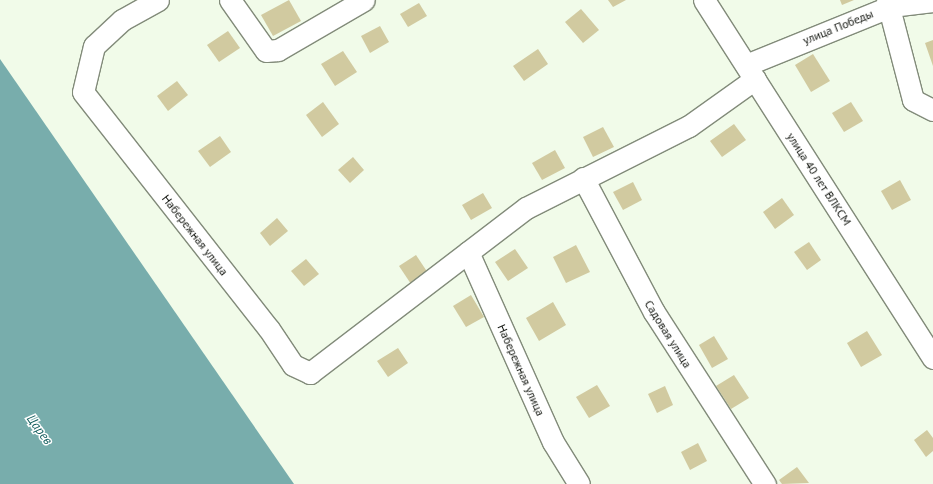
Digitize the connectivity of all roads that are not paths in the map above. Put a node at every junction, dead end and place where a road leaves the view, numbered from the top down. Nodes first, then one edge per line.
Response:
1 (158, 0) edge
2 (230, 0) edge
3 (364, 0) edge
4 (704, 0) edge
5 (933, 1) edge
6 (889, 3) edge
7 (750, 72) junction
8 (933, 110) edge
9 (583, 178) junction
10 (468, 252) junction
11 (933, 358) edge
12 (310, 373) joint
13 (579, 484) edge
14 (765, 484) edge

1 - 12 street, Набережная улица
2 - 3 street
4 - 7 street, улица 40 лет ВЛКСМ
5 - 6 street, улица Победы
6 - 7 street, улица Победы
6 - 8 street
7 - 9 street, улица Победы
7 - 11 street, улица 40 лет ВЛКСМ
9 - 10 street, улица Победы
9 - 14 street, Садовая улица
10 - 12 street, улица Победы
10 - 13 street, Набережная улица

